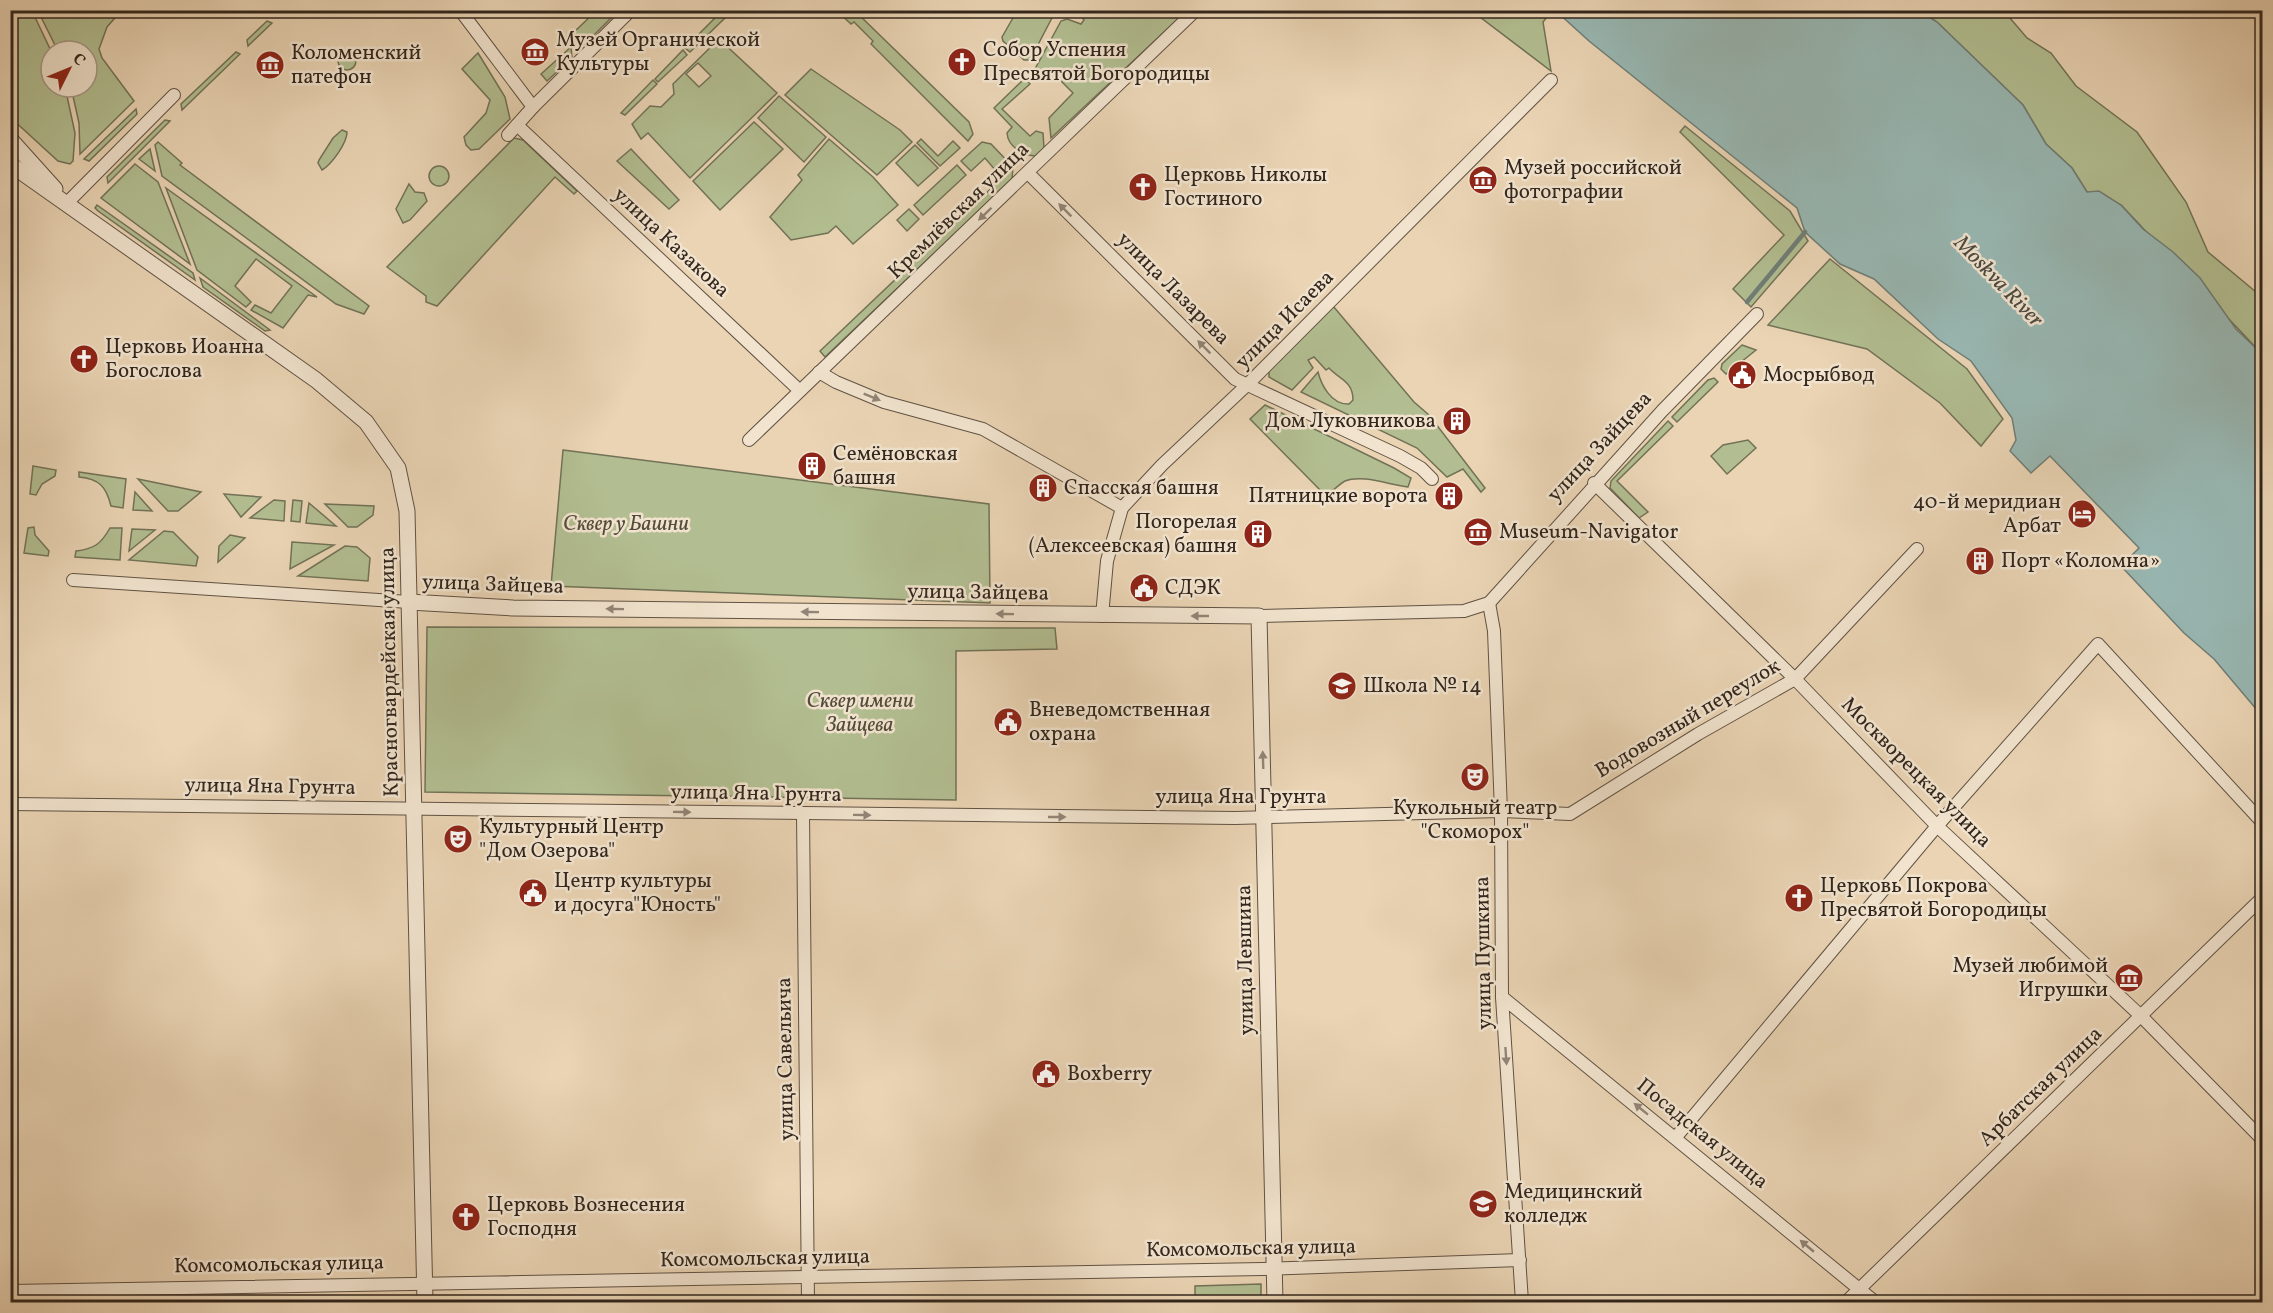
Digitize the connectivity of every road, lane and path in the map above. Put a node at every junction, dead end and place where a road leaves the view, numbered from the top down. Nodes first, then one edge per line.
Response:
1 (460, 10) edge
2 (631, 10) edge
3 (1194, 11) edge
4 (1551, 80) dead end
5 (174, 95) dead end
6 (533, 107) junction
7 (517, 125) junction
8 (508, 135) dead end
9 (10, 139) edge
10 (10, 164) edge
11 (1028, 173) junction
12 (67, 203) junction
13 (1757, 314) dead end
14 (819, 372) junction
15 (1248, 384) junction
16 (799, 390) junction
17 (749, 440) dead end
18 (1432, 478) dead end
19 (1594, 483) junction
20 (1122, 508) junction
21 (1917, 549) dead end
22 (73, 580) dead end
23 (409, 602) junction
24 (1489, 603) junction
25 (1102, 616) junction
26 (1259, 616) junction
27 (1795, 679) junction
28 (10, 804) edge
29 (413, 807) junction
30 (1501, 811) junction
31 (803, 814) junction
32 (1265, 818) junction
33 (2262, 822) edge
34 (1937, 826) junction
35 (2262, 898) edge
36 (1502, 997) junction
37 (2142, 1017) junction
38 (1676, 1137) junction
39 (2262, 1139) edge
40 (1520, 1260) junction
41 (1274, 1268) junction
42 (808, 1278) junction
43 (425, 1282) junction
44 (1860, 1289) junction
45 (10, 1291) edge
46 (425, 1302) edge
47 (808, 1302) edge
48 (1275, 1302) edge
49 (1522, 1302) edge
50 (1846, 1302) edge
51 (1875, 1302) edge

1 - 6 street
2 - 6 street
3 - 11 street, Кремлёвская улица
4 - 15 street, улица Исаева
5 - 12 street
6 - 7 street
7 - 8 street
7 - 16 street, улица Казакова
9 - 12 street
10 - 12 street
11 -> 14 street, Кремлёвская улица
15 -> 11 street, улица Лазарева
12 - 23 street, Красногвардейская улица
13 - 19 street, улица Зайцева
14 - 16 street, Кремлёвская улица
14 -> 20 street
15 - 18 street, улица Лазарева
15 - 20 street, улица Исаева
16 - 17 street, Кремлёвская улица
19 - 24 street, улица Зайцева
19 - 27 street, Москворецкая улица
20 - 25 street, улица Исаева
21 - 27 street, Водовозный переулок
22 - 23 street, улица Зайцева
25 -> 23 street, улица Зайцева
23 - 29 street, Красногвардейская улица
24 - 26 street, улица Зайцева
24 - 30 street, улица Пушкина
26 -> 25 street, улица Зайцева
32 -> 26 street, улица Левшина
27 - 30 street, Водовозный переулок
27 - 34 street, Москворецкая улица
28 - 29 street, улица Яна Грунта
29 -> 31 street, улица Яна Грунта
29 - 43 street, Красногвардейская улица
30 - 32 street, улица Яна Грунта
30 - 36 street, улица Пушкина
31 -> 32 street, улица Яна Грунта
31 - 42 street, улица Савельича
32 - 41 street, улица Левшина
33 - 34 street
34 - 37 street, Москворецкая улица
34 - 38 street
35 - 37 street, Арбатская улица
38 -> 36 street, Посадская улица
36 -> 40 street, улица Пушкина
37 - 39 street, Москворецкая улица
37 - 44 street, Арбатская улица
44 -> 38 street, Посадская улица
40 - 41 street, Комсомольская улица
40 - 49 street, улица Пушкина
41 - 42 street, Комсомольская улица
41 - 48 street, улица Левшина
42 - 43 street, Комсомольская улица
42 - 47 street, улица Савельича
43 - 45 street, Комсомольская улица
43 - 46 street, Красногвардейская улица
44 - 50 street, Арбатская улица
44 - 51 street, Посадская улица

